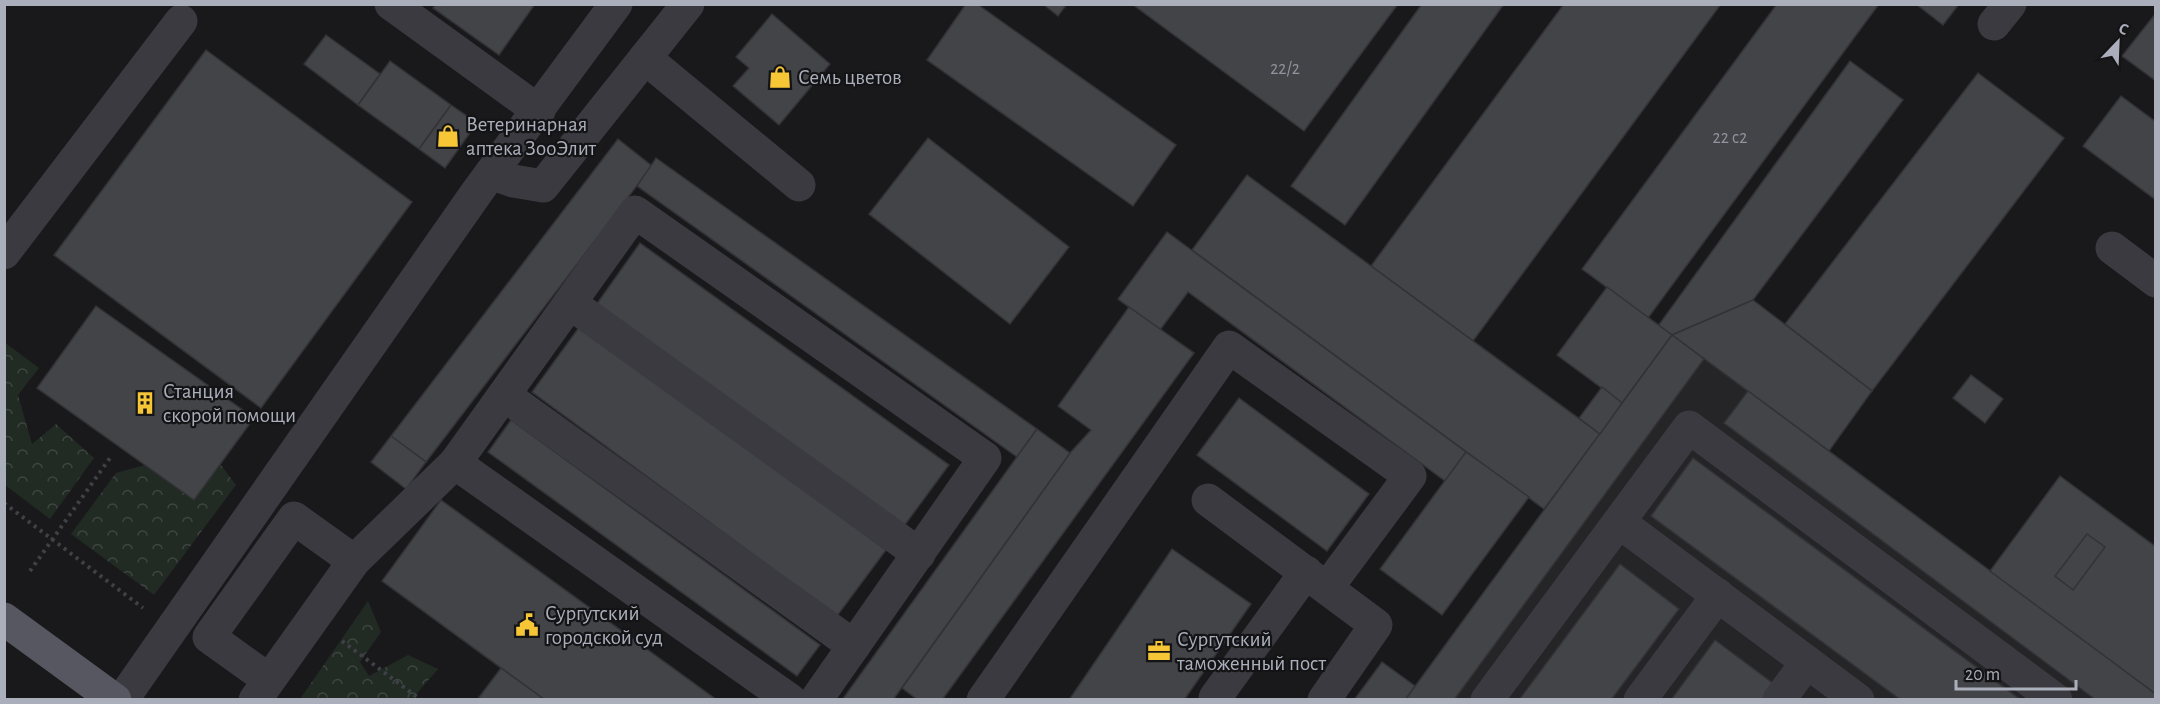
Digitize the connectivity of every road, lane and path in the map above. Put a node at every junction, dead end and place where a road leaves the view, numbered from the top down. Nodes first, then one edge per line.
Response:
1 (391, 4) edge
2 (616, 4) edge
3 (688, 4) edge
4 (181, 21) dead end
5 (645, 58) junction
6 (538, 111) junction
7 (491, 173) junction
8 (799, 184) dead end
9 (2112, 248) dead end
10 (4, 253) edge
11 (2156, 281) edge
12 (570, 303) junction
13 (504, 394) junction
14 (110, 458) dead end
15 (455, 463) junction
16 (1208, 500) dead end
17 (4, 503) edge
18 (1619, 522) junction
19 (52, 539) junction
20 (919, 554) junction
21 (354, 561) junction
22 (30, 571) dead end
23 (1316, 580) junction
24 (1718, 595) junction
25 (4, 619) edge
26 (312, 619) junction
27 (171, 629) junction
28 (854, 646) junction
29 (1807, 662) junction
30 (262, 690) edge
31 (1215, 698) dead end
32 (115, 699) edge
33 (122, 699) edge
34 (421, 699) edge
35 (789, 699) edge
36 (816, 699) edge
37 (983, 699) edge
38 (1324, 699) edge
39 (1487, 699) edge
40 (1640, 699) edge
41 (1779, 699) edge
42 (1858, 699) edge
43 (2056, 699) edge

1 - 6 lane
2 - 6 lane
3 - 5 lane
4 - 10 lane
5 - 7 lane
5 - 8 lane
6 - 7 lane
7 - 27 lane
9 - 11 lane
12 - 13 lane
12 - 20 lane
12 - 20 lane
13 - 15 lane
13 - 28 lane
14 - 19 path
15 - 21 lane
15 - 35 lane
16 - 23 lane
17 - 19 path
18 - 24 lane
18 - 39 lane
18 - 43 lane
19 - 22 path
19 - 27 path
20 - 28 lane
21 - 26 lane
21 - 30 lane
23 - 31 lane
23 - 37 lane
23 - 38 lane
24 - 29 lane
24 - 40 lane
25 - 32 main road
26 - 30 lane
26 - 34 path
27 - 33 lane
28 - 36 lane
29 - 41 lane
29 - 42 lane

